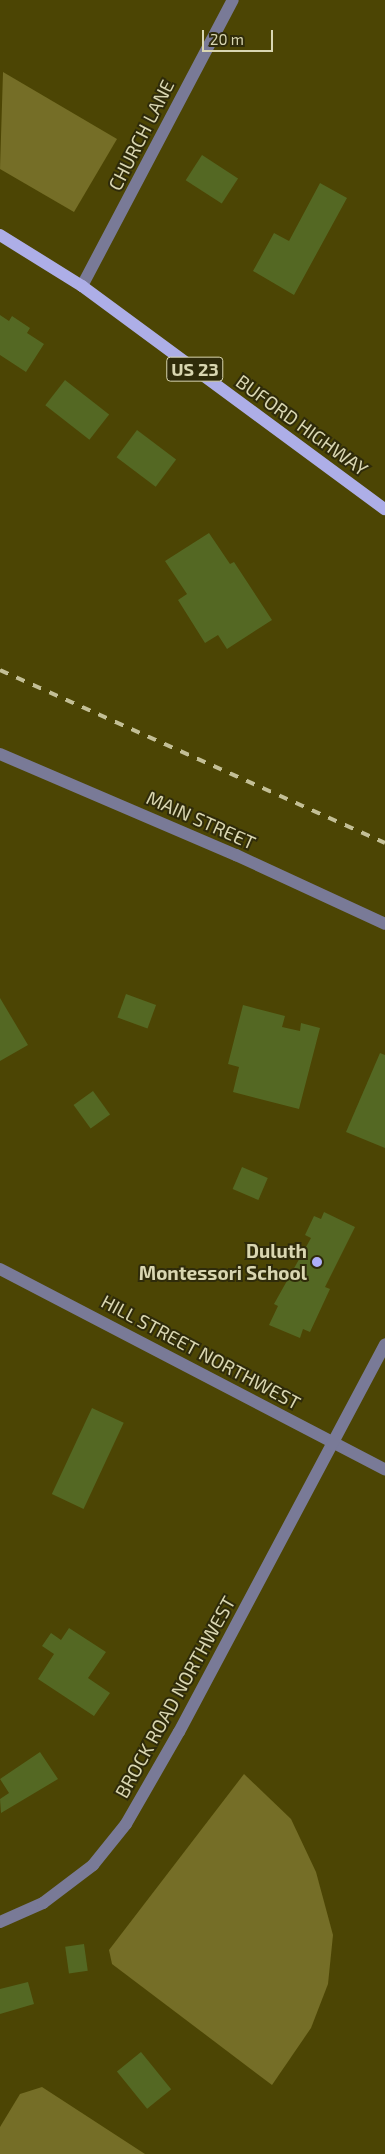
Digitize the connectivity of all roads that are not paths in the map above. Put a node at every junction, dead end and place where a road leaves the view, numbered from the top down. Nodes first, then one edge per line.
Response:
1 (233, 0) edge
2 (0, 235) edge
3 (82, 286) junction
4 (385, 509) edge
5 (0, 754) edge
6 (385, 924) edge
7 (0, 1269) edge
8 (385, 1344) edge
9 (334, 1444) junction
10 (385, 1468) edge
11 (0, 1922) edge

1 - 3 street, CHURCH LANE
2 - 3 main road, BUFORD HIGHWAY / US 23
3 - 4 main road, BUFORD HIGHWAY / US 23
5 - 6 street, MAIN STREET
7 - 9 street, HILL STREET NORTHWEST
8 - 9 street, BROCK ROAD NORTHWEST
9 - 10 street, HILL STREET NORTHWEST
9 - 11 street, BROCK ROAD NORTHWEST

